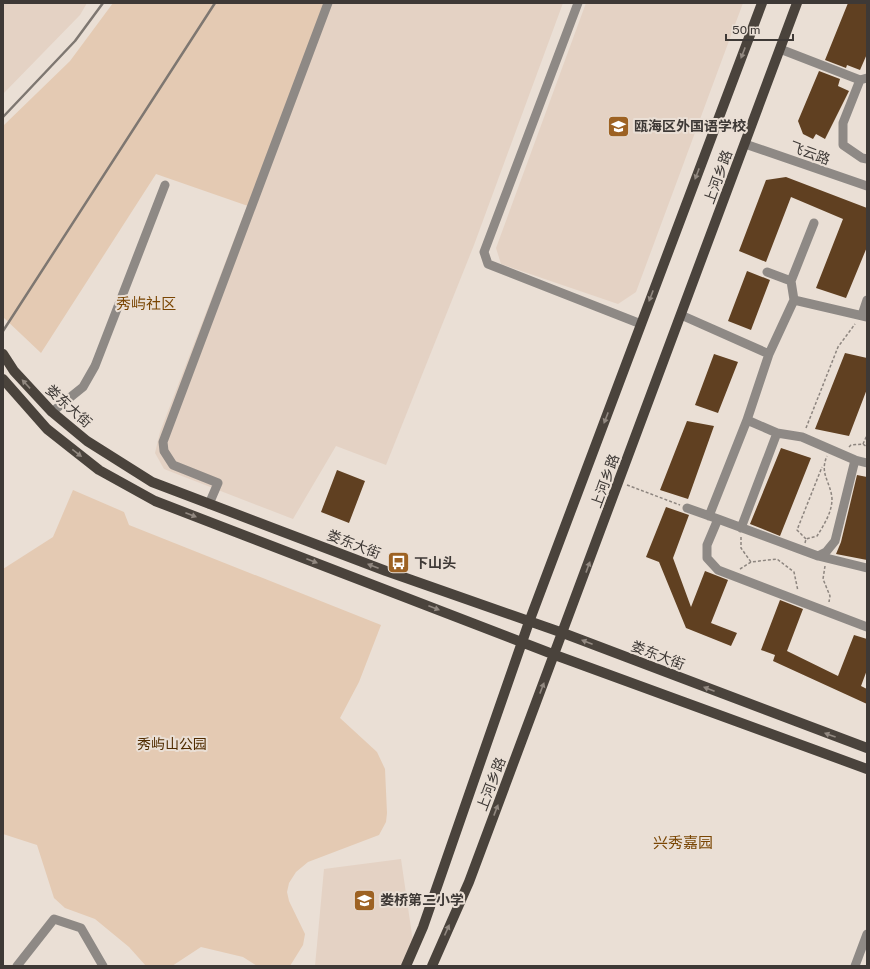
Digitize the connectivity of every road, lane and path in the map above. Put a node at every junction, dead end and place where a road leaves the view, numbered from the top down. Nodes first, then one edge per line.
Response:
1 (328, 3) edge
2 (578, 3) edge
3 (762, 3) edge
4 (797, 3) edge
5 (780, 49) junction
6 (863, 79) edge
7 (745, 144) junction
8 (867, 159) edge
9 (165, 185) dead end
10 (867, 186) edge
11 (814, 223) dead end
12 (767, 272) dead end
13 (791, 281) junction
14 (794, 300) junction
15 (867, 300) edge
16 (681, 314) junction
17 (864, 316) edge
18 (641, 324) junction
19 (3, 354) edge
20 (769, 354) junction
21 (3, 379) edge
22 (52, 412) junction
23 (747, 420) junction
24 (777, 433) junction
25 (867, 435) edge
26 (802, 437) junction
27 (862, 444) junction
28 (867, 447) edge
29 (830, 449) junction
30 (842, 454) junction
31 (855, 460) junction
32 (867, 463) edge
33 (823, 466) junction
34 (619, 482) junction
35 (209, 504) junction
36 (687, 508) joint
37 (713, 518) junction
38 (741, 528) junction
39 (806, 539) junction
40 (802, 550) junction
41 (822, 557) junction
42 (751, 562) junction
43 (867, 568) edge
44 (732, 575) junction
45 (801, 602) junction
46 (828, 612) junction
47 (529, 622) junction
48 (867, 627) edge
49 (563, 633) junction
50 (523, 642) junction
51 (555, 655) junction
52 (867, 748) edge
53 (867, 769) edge
54 (867, 934) edge
55 (17, 966) edge
56 (103, 966) edge
57 (406, 966) edge
58 (432, 966) edge
59 (855, 966) edge

1 - 35 street
2 - 18 street
3 -> 18 main road, 上河乡路
4 - 5 main road, 上河乡路
5 - 6 street
5 - 7 main road, 上河乡路
6 - 8 street
7 - 10 street, 飞云路
7 - 16 main road, 上河乡路
9 - 22 street
11 - 13 street
12 - 13 street
13 - 14 street
14 - 17 street
14 - 20 street
15 - 17 street
16 - 20 street
16 - 34 main road, 上河乡路
17 - 26 path
18 -> 47 main road, 上河乡路
22 -> 19 main road, 娄东大街
20 - 23 street
21 -> 50 main road, 娄东大街
22 - 35 main road, 娄东大街
23 - 24 street
23 - 37 street
24 - 26 street
24 - 38 street
25 - 27 path
26 - 29 street
27 - 28 path
27 - 30 path
29 - 30 street
29 - 33 path
30 - 31 street
31 - 32 street
31 - 41 street
33 - 39 path
33 - 39 path
34 - 36 path
49 -> 34 main road, 上河乡路
47 -> 35 main road, 娄东大街
36 - 37 street
37 - 38 street
37 - 44 street
38 - 40 street
38 - 42 path
39 - 40 path
40 - 41 street
41 - 43 street
41 - 46 path
42 - 44 path
42 - 45 path
44 - 45 street
45 - 46 street
46 - 48 street
47 - 49 main road, 娄东大街
47 - 50 main road, 上河乡路
49 - 51 main road, 上河乡路
52 -> 49 main road, 娄东大街
50 - 51 main road, 娄东大街
50 - 57 main road, 上河乡路
51 - 53 main road, 娄东大街
58 -> 51 main road, 上河乡路
54 - 59 street
55 - 56 street

